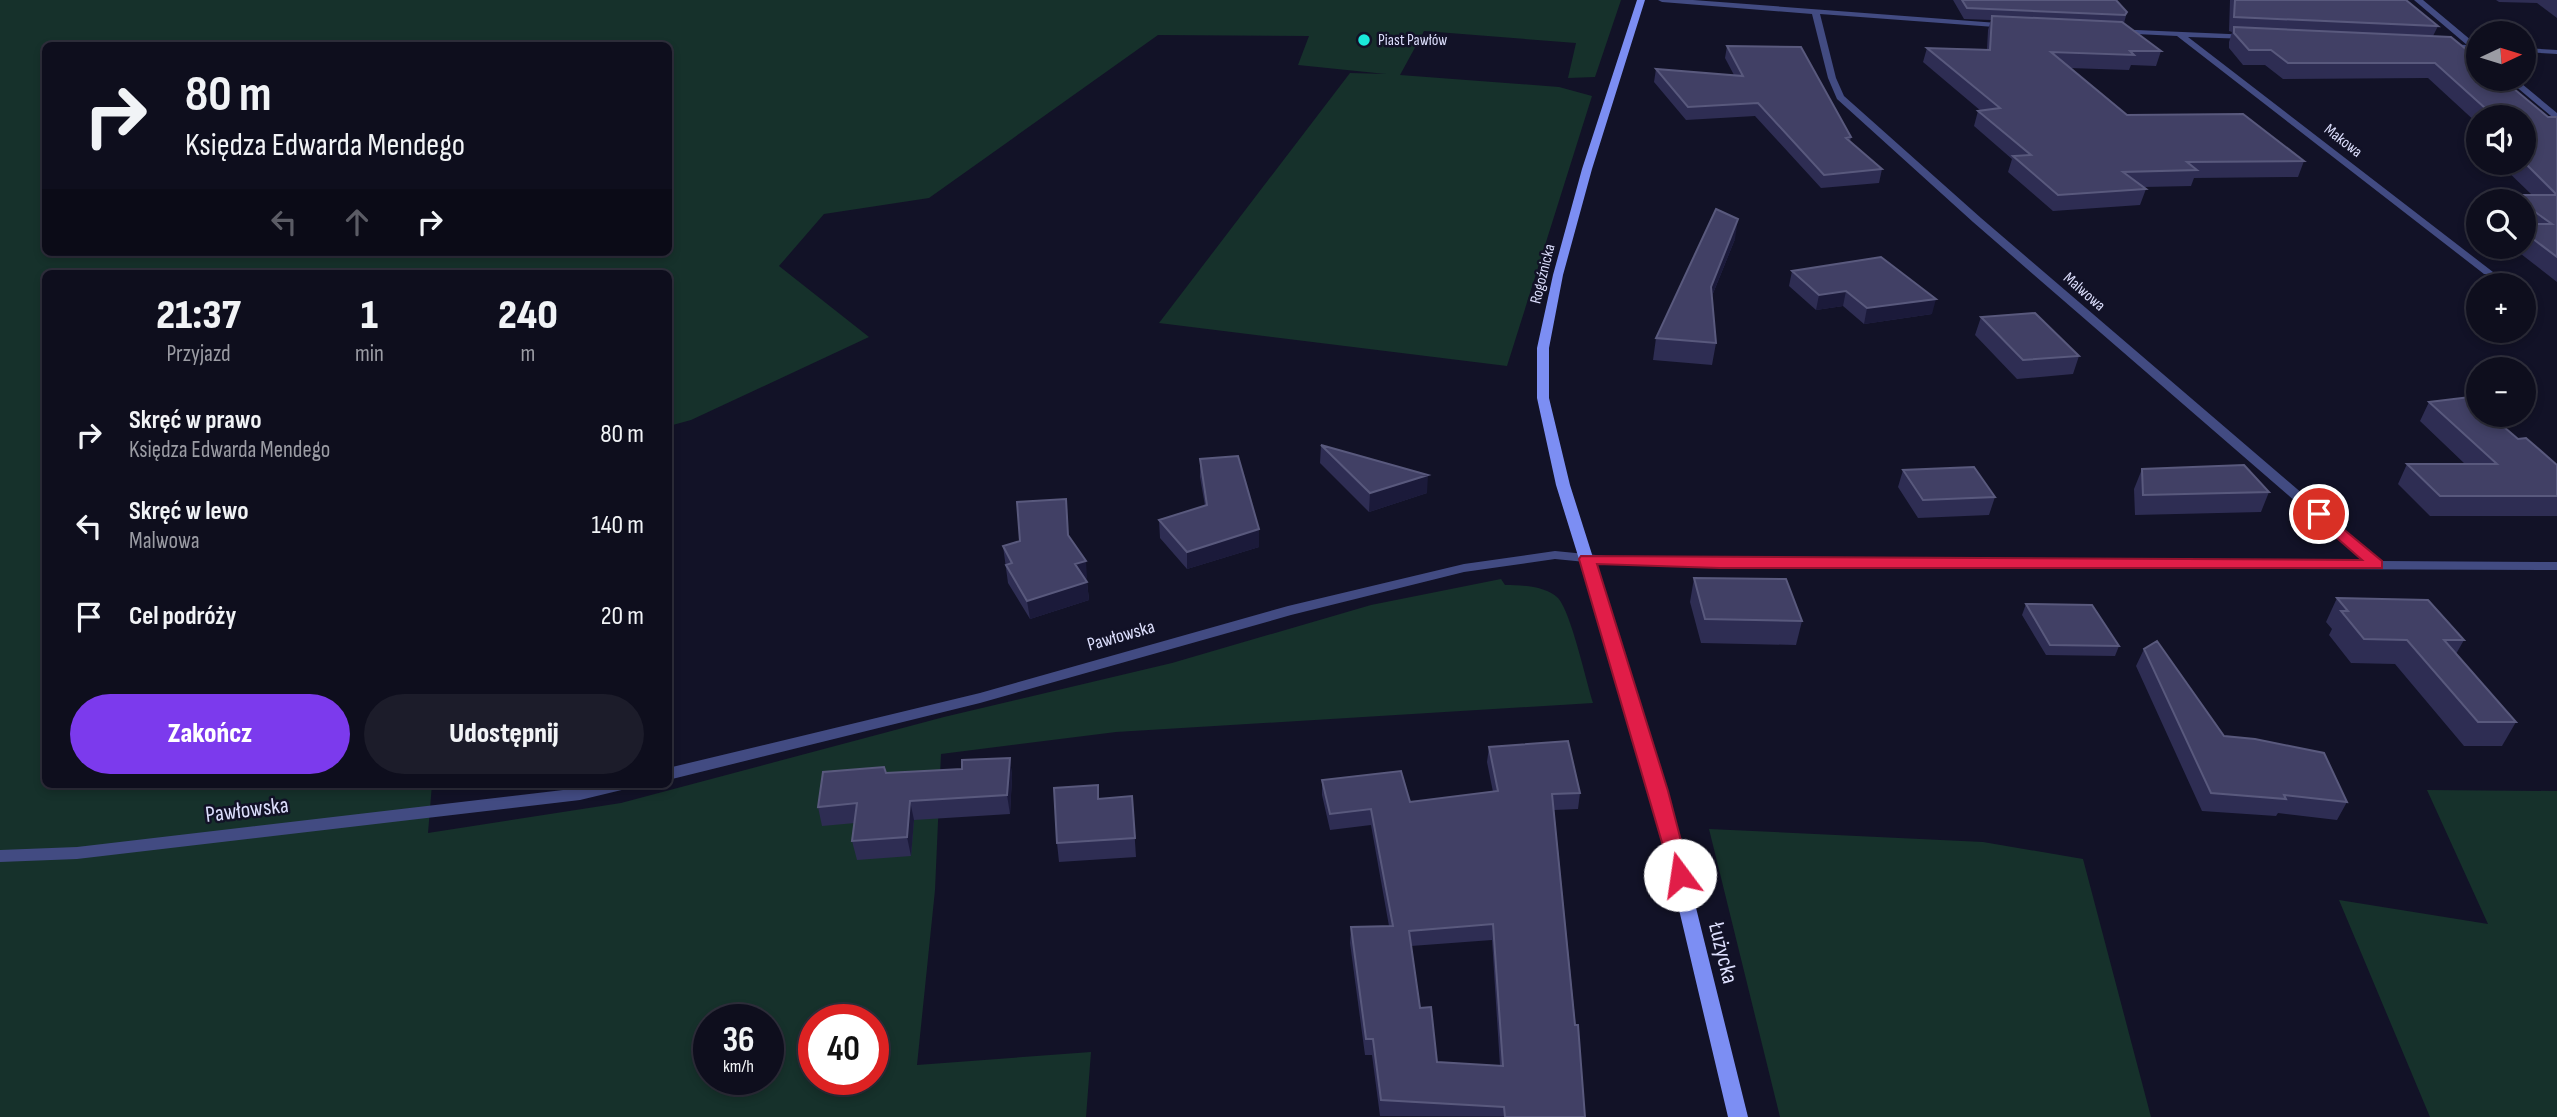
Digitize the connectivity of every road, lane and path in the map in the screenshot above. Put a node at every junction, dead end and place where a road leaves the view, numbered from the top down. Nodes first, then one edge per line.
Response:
1 (1641, 0) edge
2 (1662, 0) edge
3 (2418, 0) edge
4 (1816, 13) junction
5 (2012, 26) edge
6 (2109, 30) edge
7 (2179, 34) junction
8 (2259, 37) edge
9 (2466, 39) edge
10 (2434, 46) edge
11 (2466, 47) edge
12 (2536, 51) edge
13 (2557, 52) edge
14 (2525, 91) edge
15 (2557, 118) edge
16 (2488, 272) dead end
17 (1587, 559) junction
18 (2377, 565) junction
19 (2557, 566) edge
20 (672, 773) edge
21 (606, 788) edge
22 (0, 856) edge
23 (1738, 1117) edge

1 - 17 street, Rogoźnicka
2 - 4 street
3 - 9 street
4 - 5 street
4 - 18 street, Malwowa
6 - 7 street
7 - 8 street
7 - 16 street, Makowa
10 - 11 street
12 - 13 street
14 - 15 street
17 - 18 street, Pawłowska
17 - 20 street, Pawłowska
17 - 23 street, Łużycka
18 - 19 street, Pawłowska
21 - 22 street, Pawłowska

